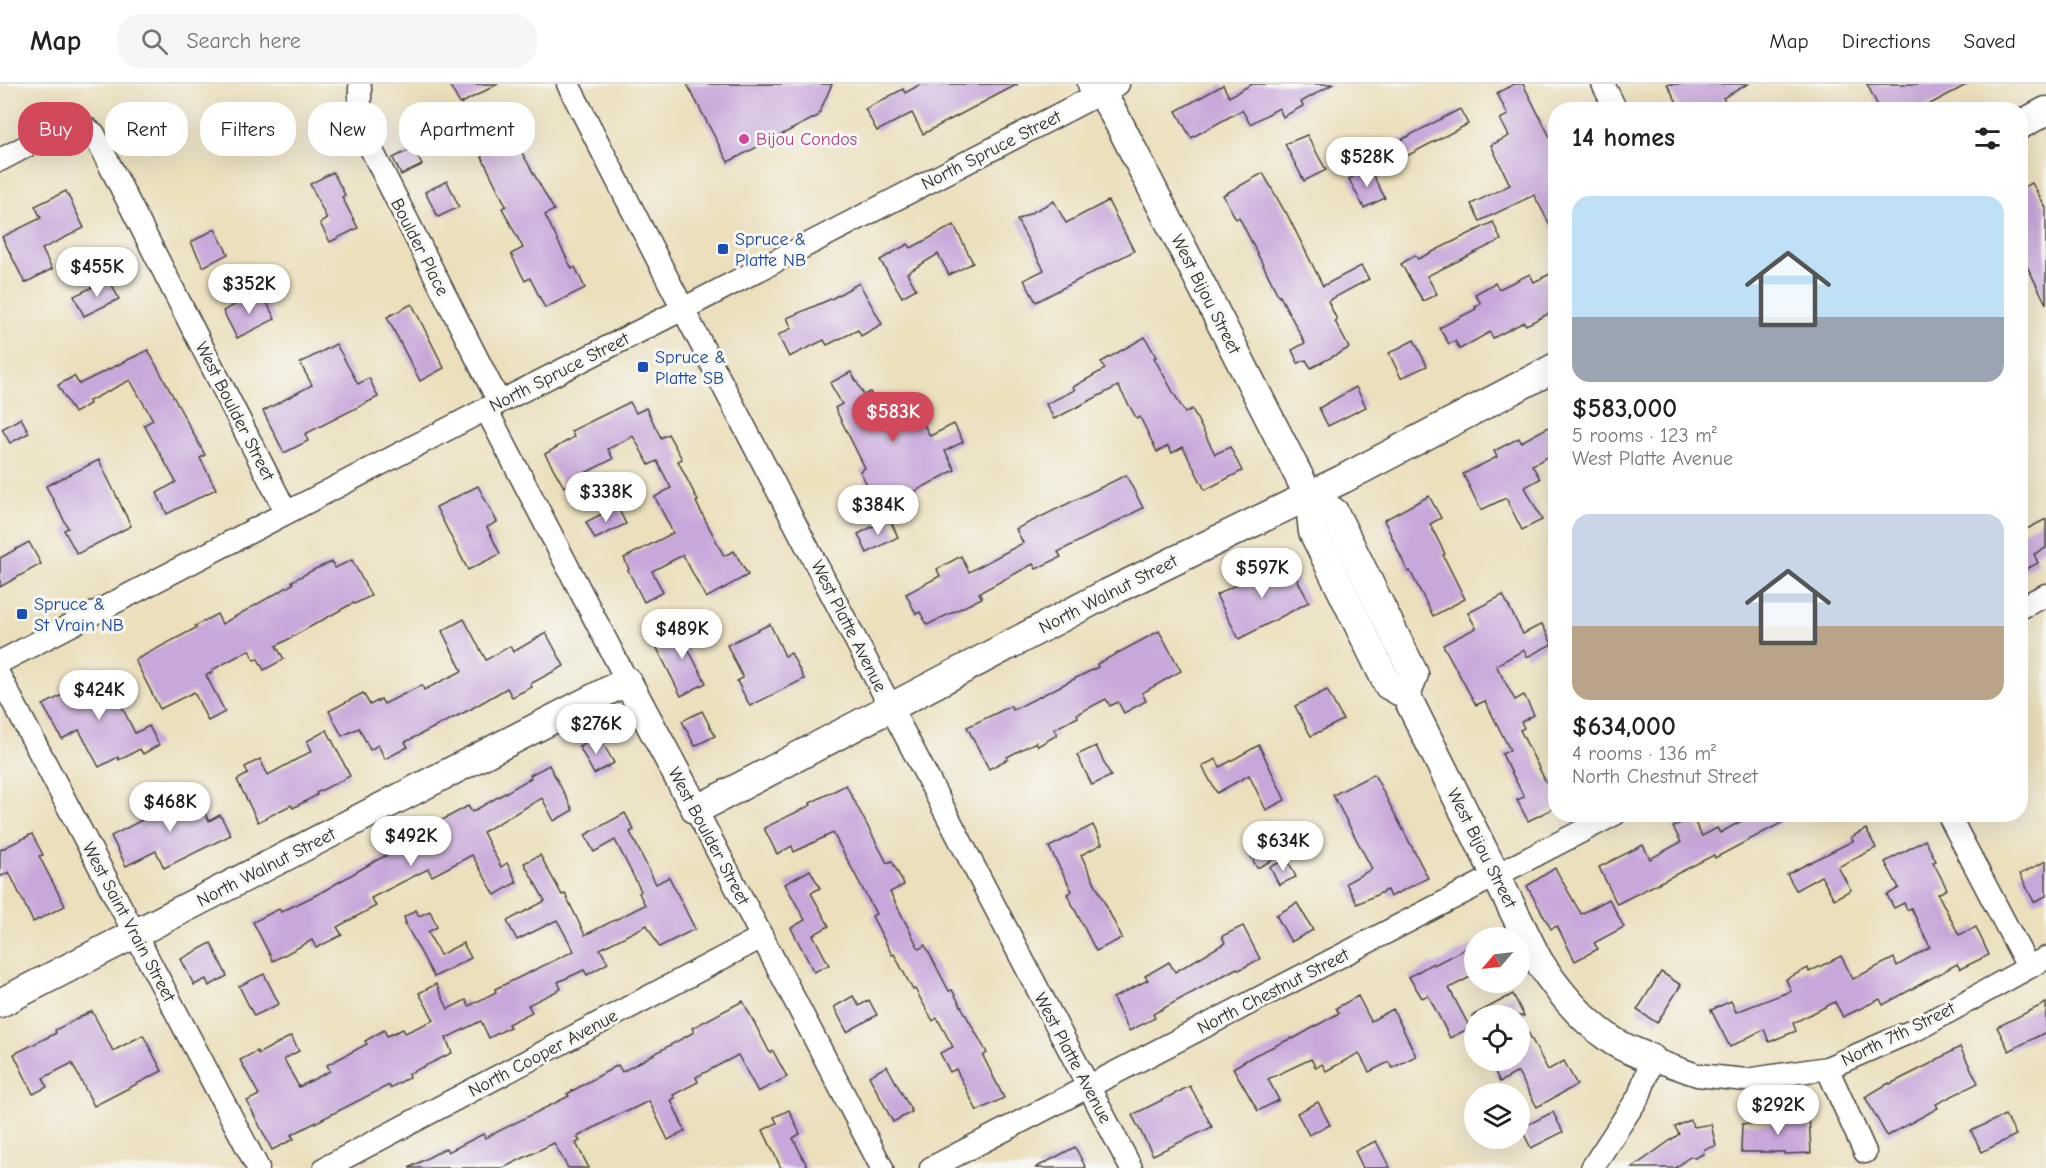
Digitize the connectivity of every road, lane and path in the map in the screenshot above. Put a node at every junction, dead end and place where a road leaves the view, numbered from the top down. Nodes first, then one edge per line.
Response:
1 (568, 84) edge
2 (1603, 84) edge
3 (1104, 86) edge
4 (360, 88) dead end
5 (1612, 102) edge
6 (2046, 111) edge
7 (2028, 121) edge
8 (0, 160) edge
9 (683, 309) junction
10 (1548, 371) edge
11 (492, 406) junction
12 (1309, 496) junction
13 (286, 512) junction
14 (2046, 595) edge
15 (2028, 604) edge
16 (0, 662) edge
17 (0, 677) edge
18 (627, 681) junction
19 (890, 707) junction
20 (696, 810) junction
21 (1599, 822) edge
22 (1953, 822) edge
23 (1495, 875) junction
24 (135, 934) junction
25 (762, 937) junction
26 (2037, 962) edge
27 (0, 1003) edge
28 (1652, 1059) junction
29 (1827, 1068) junction
30 (1088, 1086) junction
31 (1865, 1152) dead end
32 (258, 1168) edge
33 (325, 1168) edge
34 (882, 1168) edge
35 (931, 1168) edge
36 (1131, 1168) edge
37 (1592, 1168) edge

1 - 9 street, West Platte Avenue
2 - 5 street
3 - 9 street, North Spruce Street
3 - 12 main road, West Bijou Street
4 - 11 street, Boulder Place
6 - 7 main road
8 - 13 street, West Boulder Street
9 - 11 street, North Spruce Street
9 - 19 street, West Platte Avenue
10 - 12 main road, North Walnut Street
11 - 13 street, North Spruce Street
11 - 18 street, West Boulder Street
12 - 19 main road, North Walnut Street
12 - 23 main road, West Bijou Street
13 - 16 street, North Spruce Street
14 - 15 street
17 - 24 street, West Saint Vrain Street
18 - 20 main road, West Boulder Street
18 - 24 main road, North Walnut Street
19 - 20 main road, North Walnut Street
19 - 30 street, West Platte Avenue
20 - 25 street, West Boulder Street
21 - 23 street, North Chestnut Street
22 - 26 street
23 - 28 main road, West Bijou Street
23 - 30 street, North Chestnut Street
24 - 27 main road, North Walnut Street
24 - 32 street, West Saint Vrain Street
25 - 33 street, North Cooper Avenue
25 - 34 street, West Boulder Street
26 - 29 street, North 7th Street
28 - 29 street, North 7th Street
28 - 37 street
29 - 31 street
30 - 35 street, North Chestnut Street
30 - 36 street, West Platte Avenue

